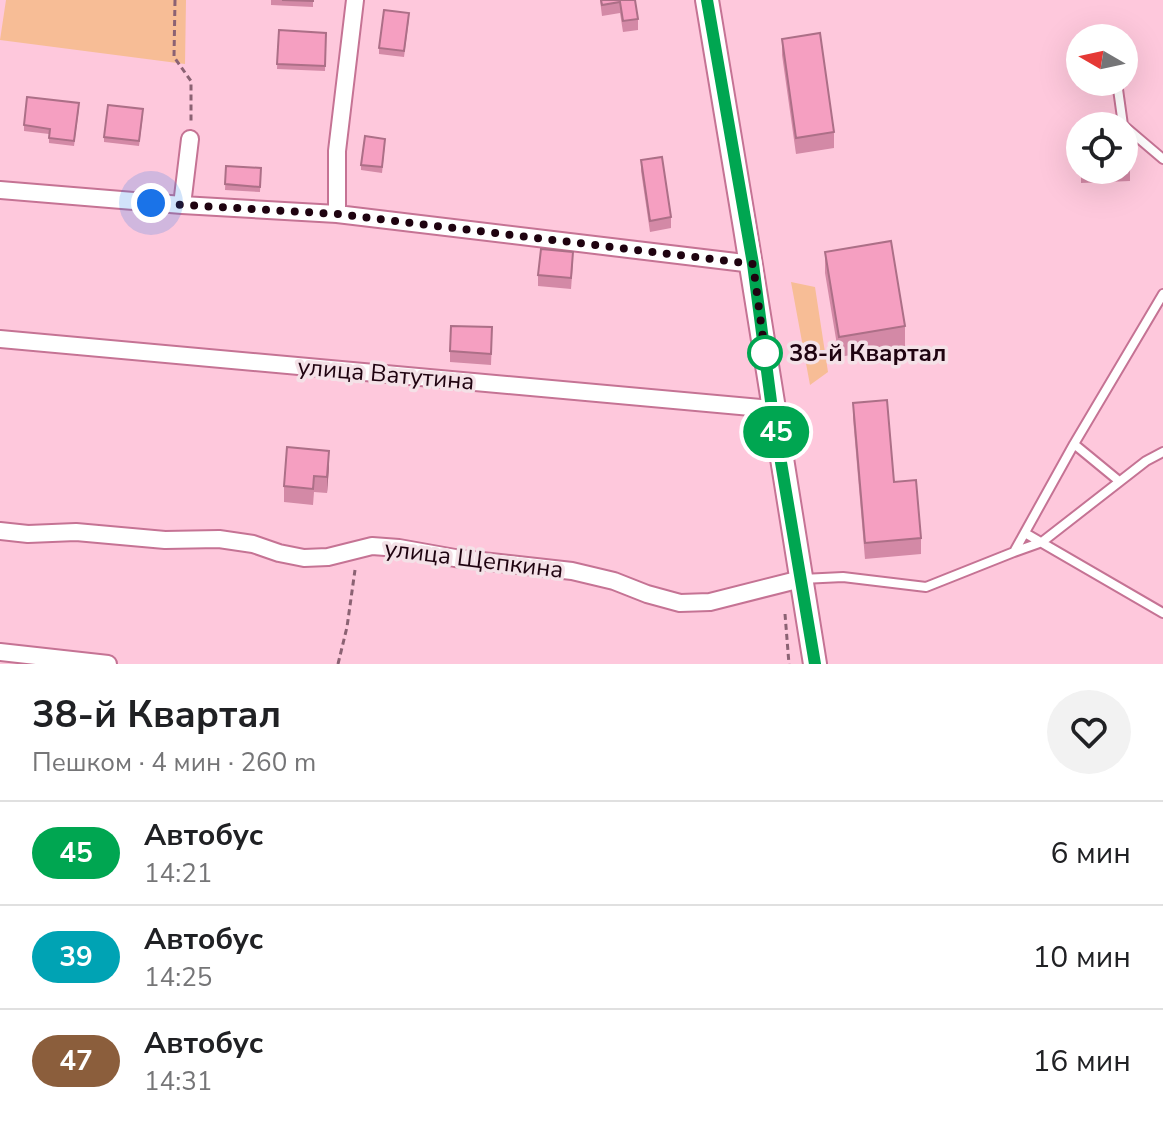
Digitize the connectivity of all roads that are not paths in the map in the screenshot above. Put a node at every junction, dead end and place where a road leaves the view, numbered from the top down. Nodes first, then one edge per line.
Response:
1 (355, 0) edge
2 (707, 0) edge
3 (1119, 96) edge
4 (190, 139) road end
5 (1163, 159) edge
6 (0, 190) edge
7 (182, 205) junction
8 (337, 214) junction
9 (753, 264) junction
10 (1163, 294) edge
11 (0, 339) edge
12 (772, 409) junction
13 (1074, 444) junction
14 (1163, 452) edge
15 (1119, 481) junction
16 (0, 531) edge
17 (1025, 533) junction
18 (1042, 542) junction
19 (1014, 552) junction
20 (801, 579) junction
21 (1163, 613) edge
22 (0, 652) edge
23 (108, 664) edge
24 (815, 664) edge

1 - 8 street
2 - 9 main road
3 - 5 lane
4 - 7 street
6 - 7 street
7 - 8 street
8 - 9 street
9 - 12 main road
10 - 13 lane
11 - 12 street, улица Ватутина
12 - 20 main road
13 - 15 lane
13 - 17 lane
14 - 15 lane
15 - 18 lane
16 - 20 street, улица Щепкина
17 - 18 lane
17 - 19 lane
18 - 19 lane
18 - 21 lane
19 - 20 lane
20 - 24 main road
22 - 23 street

